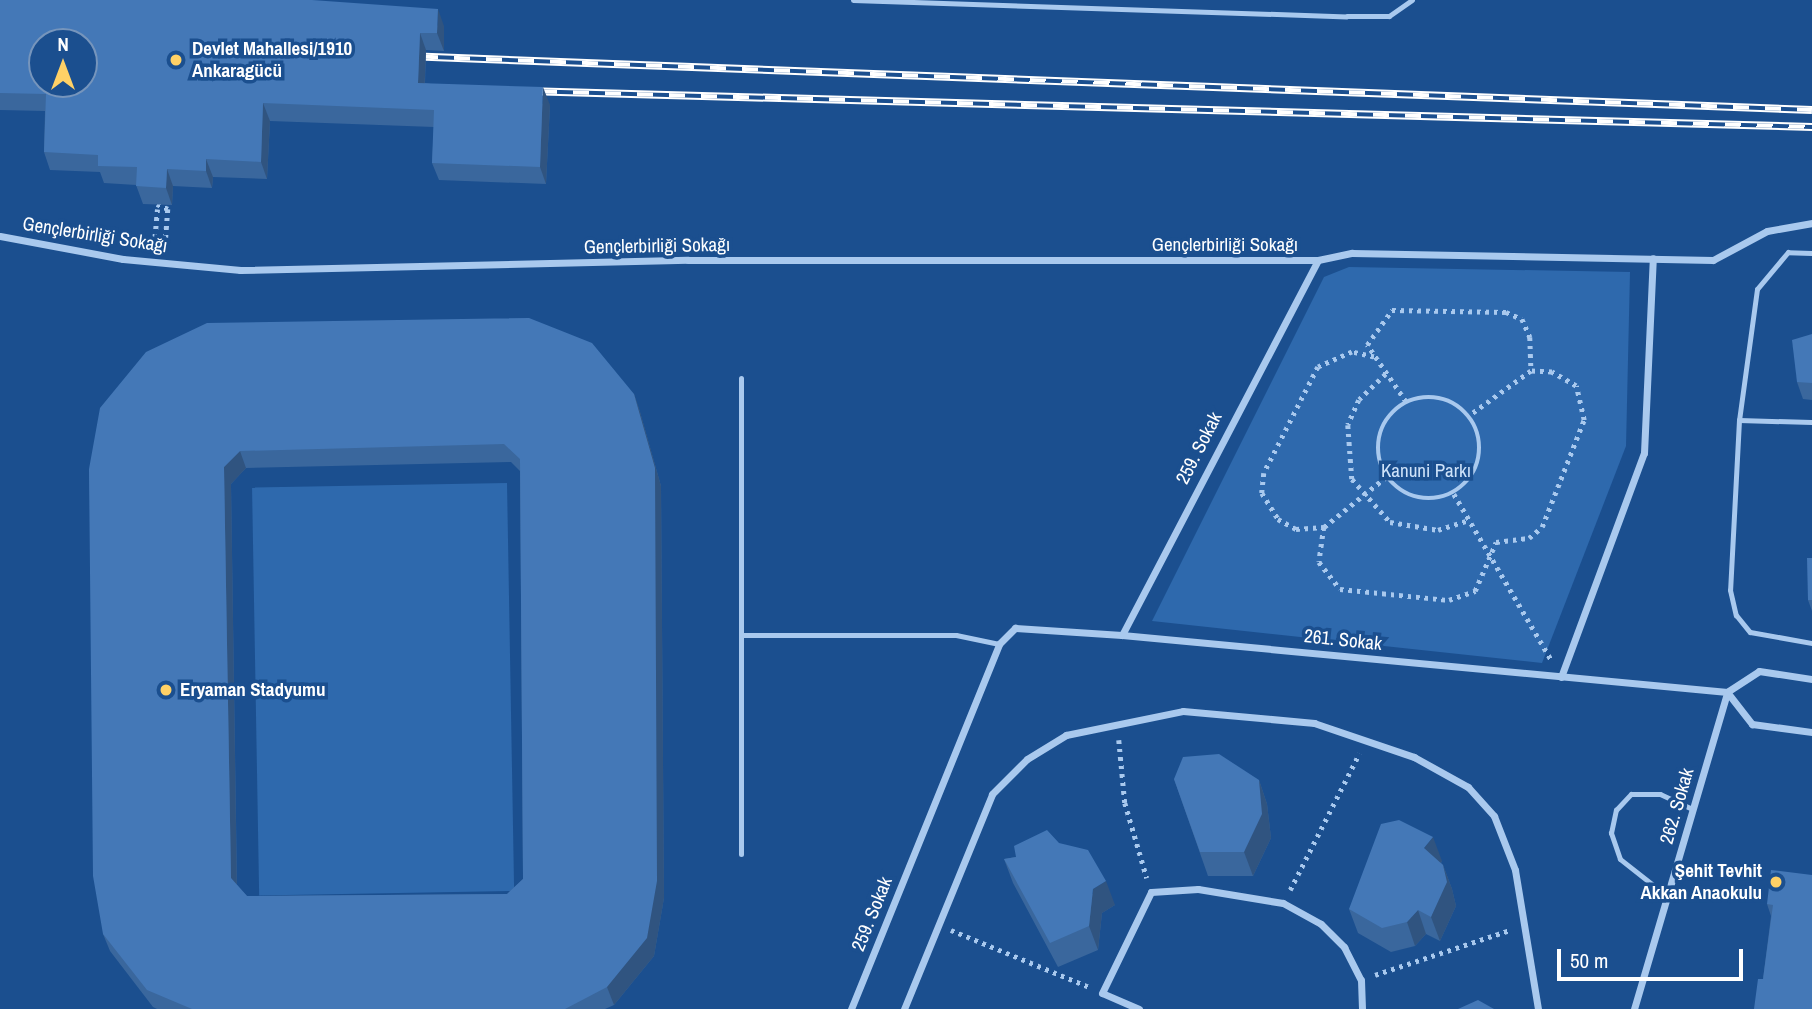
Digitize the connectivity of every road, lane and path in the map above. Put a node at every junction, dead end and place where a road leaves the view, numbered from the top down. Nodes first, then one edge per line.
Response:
1 (853, 0) edge
2 (1412, 0) edge
3 (882, 1) edge
4 (1812, 223) edge
5 (0, 236) edge
6 (154, 243) dead end
7 (165, 243) dead end
8 (1812, 253) edge
9 (1653, 258) junction
10 (1318, 260) junction
11 (1375, 357) junction
12 (1531, 371) junction
13 (1386, 374) junction
14 (741, 379) dead end
15 (1406, 402) junction
16 (1469, 416) junction
17 (1739, 420) junction
18 (1812, 422) edge
19 (1386, 477) junction
20 (1454, 493) junction
21 (1362, 496) junction
22 (1469, 520) junction
23 (1324, 527) junction
24 (1490, 554) junction
25 (742, 635) junction
26 (1122, 635) junction
27 (1812, 643) edge
28 (999, 644) junction
29 (1561, 677) junction
30 (1812, 679) edge
31 (1727, 692) junction
32 (1117, 721) junction
33 (1812, 732) edge
34 (1367, 739) junction
35 (1692, 809) junction
36 (741, 854) dead end
37 (1151, 892) junction
38 (1667, 896) junction
39 (1283, 903) junction
40 (938, 925) junction
41 (1526, 925) junction
42 (1361, 980) junction
43 (1102, 993) junction
44 (851, 1009) edge
45 (904, 1009) edge
46 (1139, 1009) edge
47 (1362, 1009) edge
48 (1538, 1009) edge
49 (1634, 1009) edge

1 - 3 lane
2 - 3 lane
4 - 9 street
5 - 10 street, Gençlerbirliği Sokağı
6 - 7 path
8 - 17 lane
9 - 10 street
9 - 29 street
10 - 26 street, 259. Sokak
11 - 12 path
11 - 13 path
11 - 23 path
12 - 16 path
12 - 24 path
13 - 15 path
13 - 21 path
14 - 25 lane
15 - 16 path
15 - 19 path
16 - 20 path
17 - 18 lane
17 - 27 lane
19 - 20 path
19 - 21 path
20 - 22 path
21 - 22 path
21 - 23 path
22 - 24 path
23 - 24 path
24 - 29 path
25 - 28 lane
25 - 36 lane
26 - 28 street
26 - 29 street, 261. Sokak
28 - 44 street, 259. Sokak
29 - 31 street, 261. Sokak
30 - 31 street
31 - 33 street
31 - 35 street, 262. Sokak
32 - 34 street
32 - 37 path
32 - 40 street
34 - 39 path
34 - 41 street
35 - 38 street, 262. Sokak
35 - 38 lane
37 - 39 street
37 - 43 street
38 - 49 street, 262. Sokak
39 - 42 street
40 - 43 path
40 - 45 street
41 - 42 path
41 - 48 street
42 - 47 street
43 - 46 street

